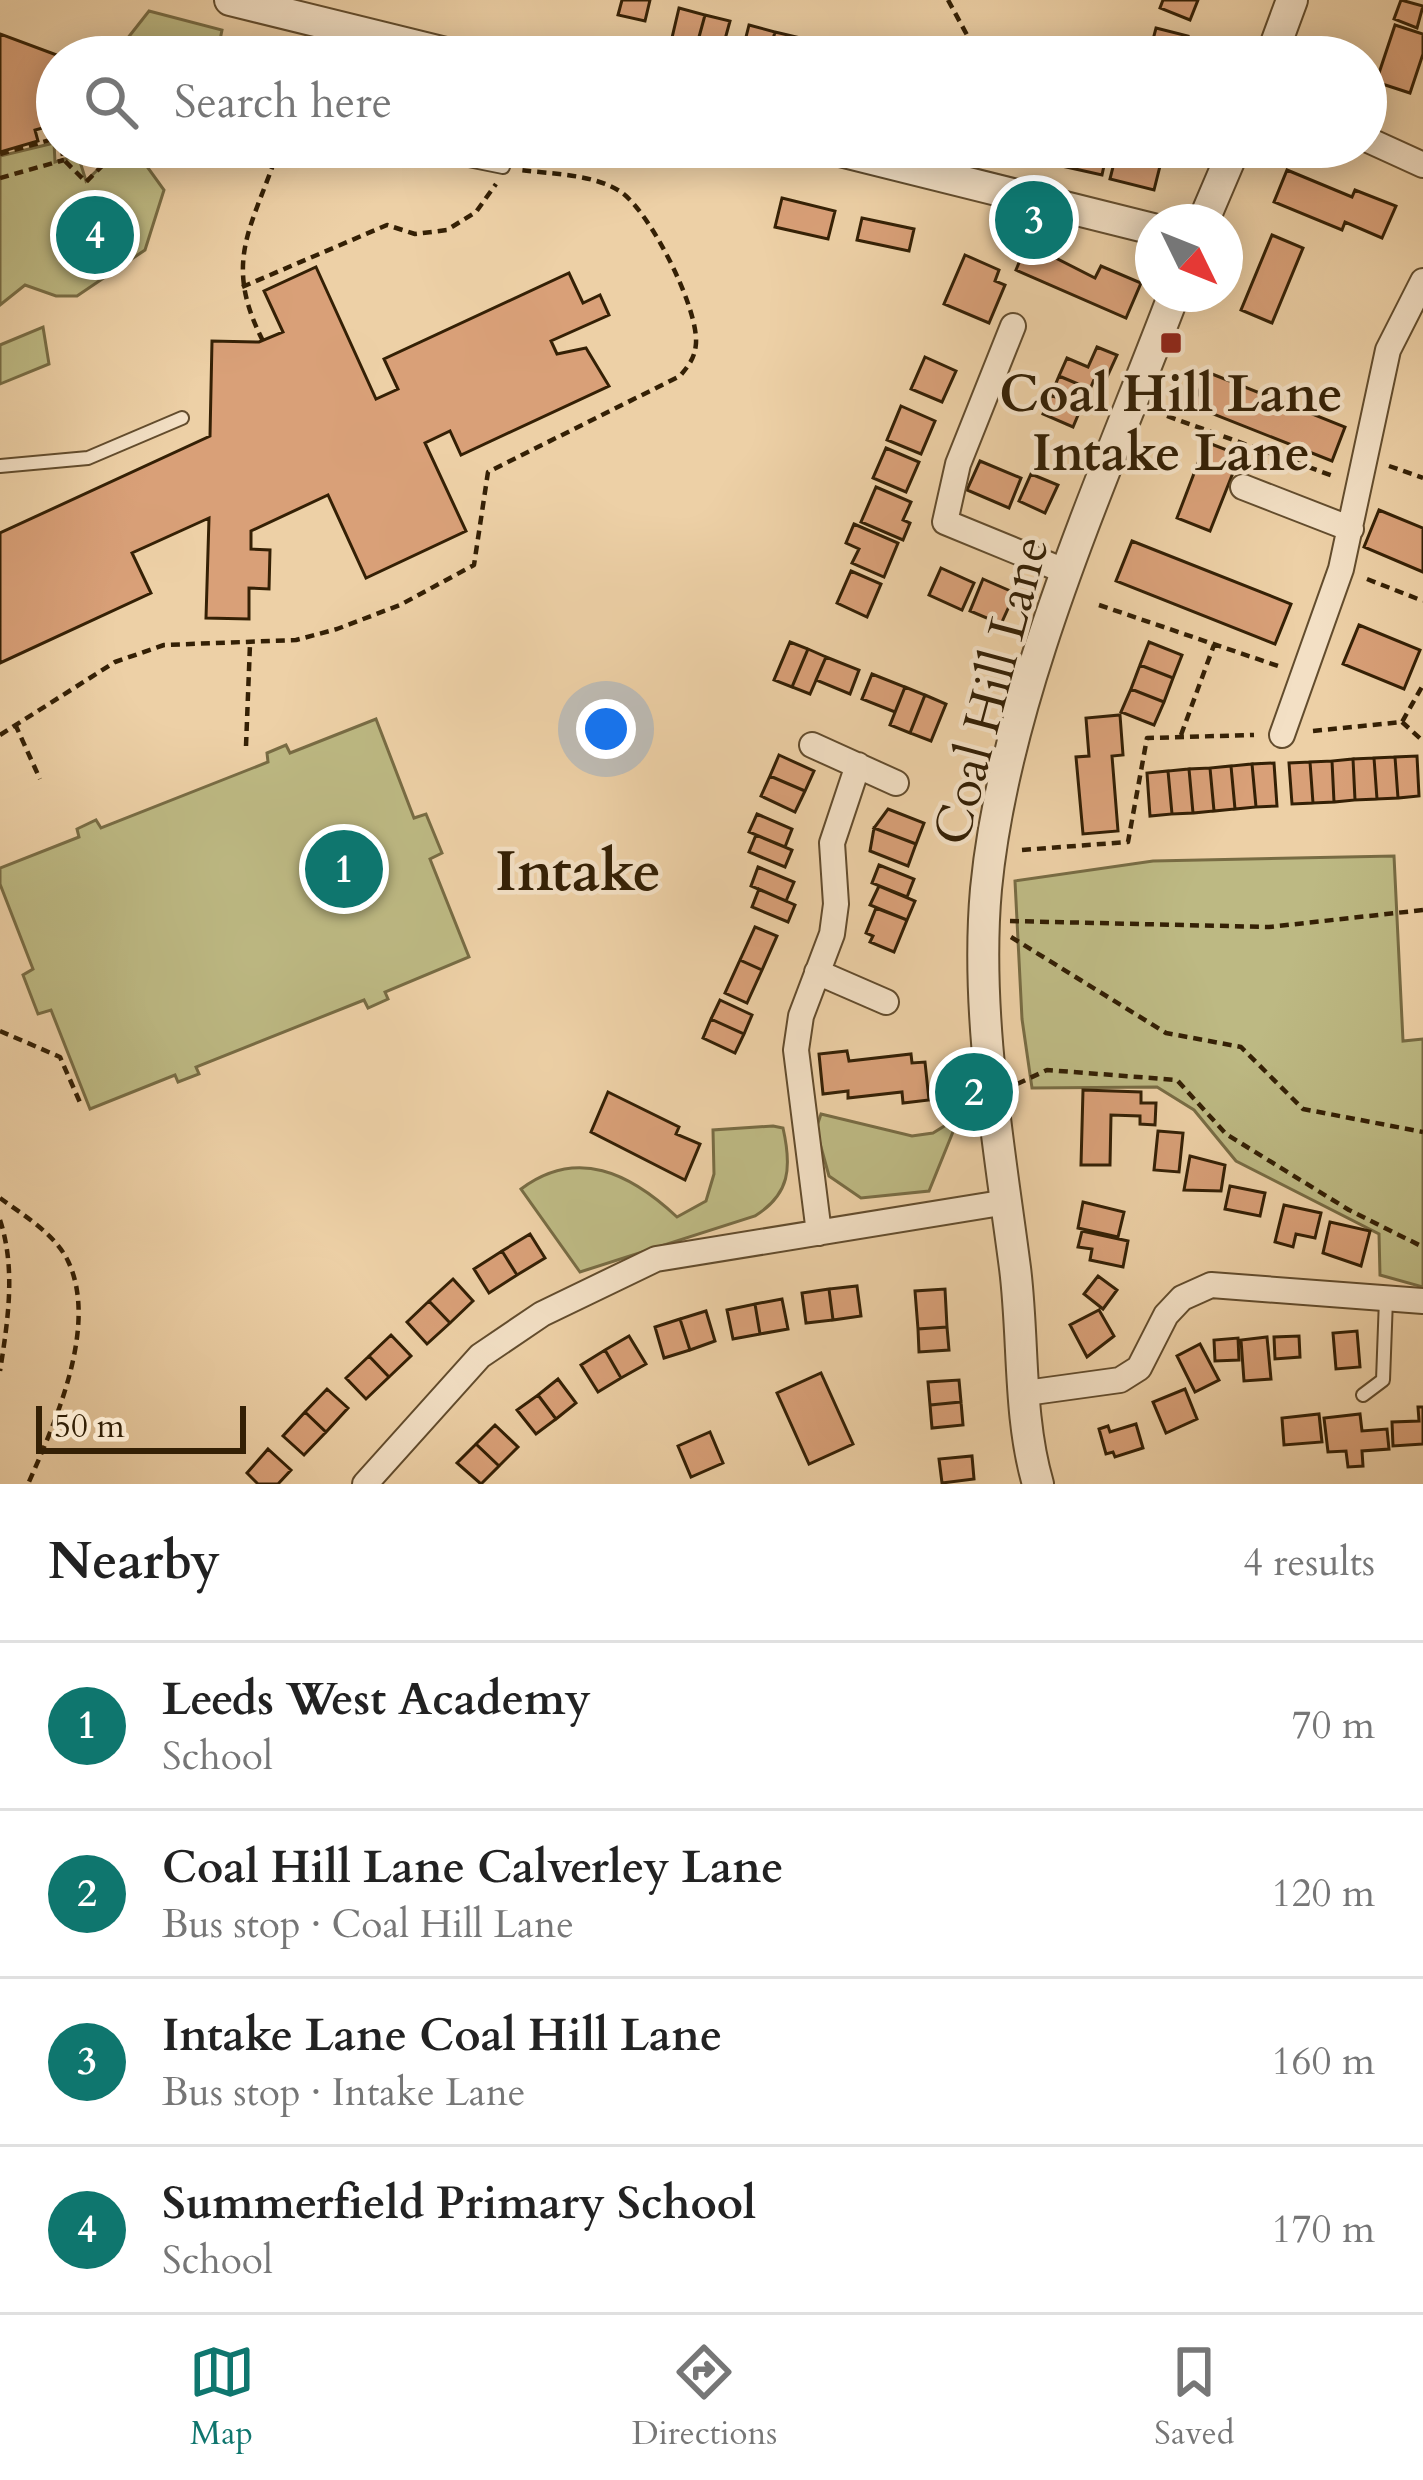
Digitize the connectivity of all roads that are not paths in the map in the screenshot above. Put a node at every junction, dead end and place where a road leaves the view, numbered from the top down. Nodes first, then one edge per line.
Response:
1 (230, 0) edge
2 (1292, 0) edge
3 (334, 26) junction
4 (332, 36) edge
5 (375, 36) edge
6 (1279, 36) edge
7 (1387, 149) edge
8 (1423, 165) edge
9 (908, 168) edge
10 (1226, 168) edge
11 (1211, 204) edge
12 (1135, 225) edge
13 (1423, 281) edge
14 (1167, 312) edge
15 (1012, 326) dead end
16 (182, 418) dead end
17 (0, 466) edge
18 (1243, 487) dead end
19 (1351, 529) junction
20 (1067, 572) junction
21 (1282, 735) road end
22 (812, 745) dead end
23 (858, 765) junction
24 (896, 783) dead end
25 (817, 972) junction
26 (886, 1002) dead end
27 (1007, 1202) junction
28 (819, 1233) junction
29 (1386, 1298) junction
30 (1423, 1301) edge
31 (1026, 1393) junction
32 (1363, 1395) dead end
33 (365, 1484) edge
34 (1038, 1484) edge

1 - 3 street
2 - 6 street
3 - 4 lane
3 - 5 street
7 - 8 street
9 - 12 street
10 - 11 street
13 - 19 street
14 - 20 street, Coal Hill Lane
15 - 20 street
16 - 17 lane
18 - 19 street
19 - 21 street
20 - 27 street, Coal Hill Lane
22 - 23 street
23 - 24 street
23 - 25 street
25 - 26 street
25 - 28 street
27 - 28 street
27 - 31 street, Coal Hill Lane
28 - 33 street
29 - 30 street
29 - 31 street
29 - 32 lane
31 - 34 street, Coal Hill Lane

